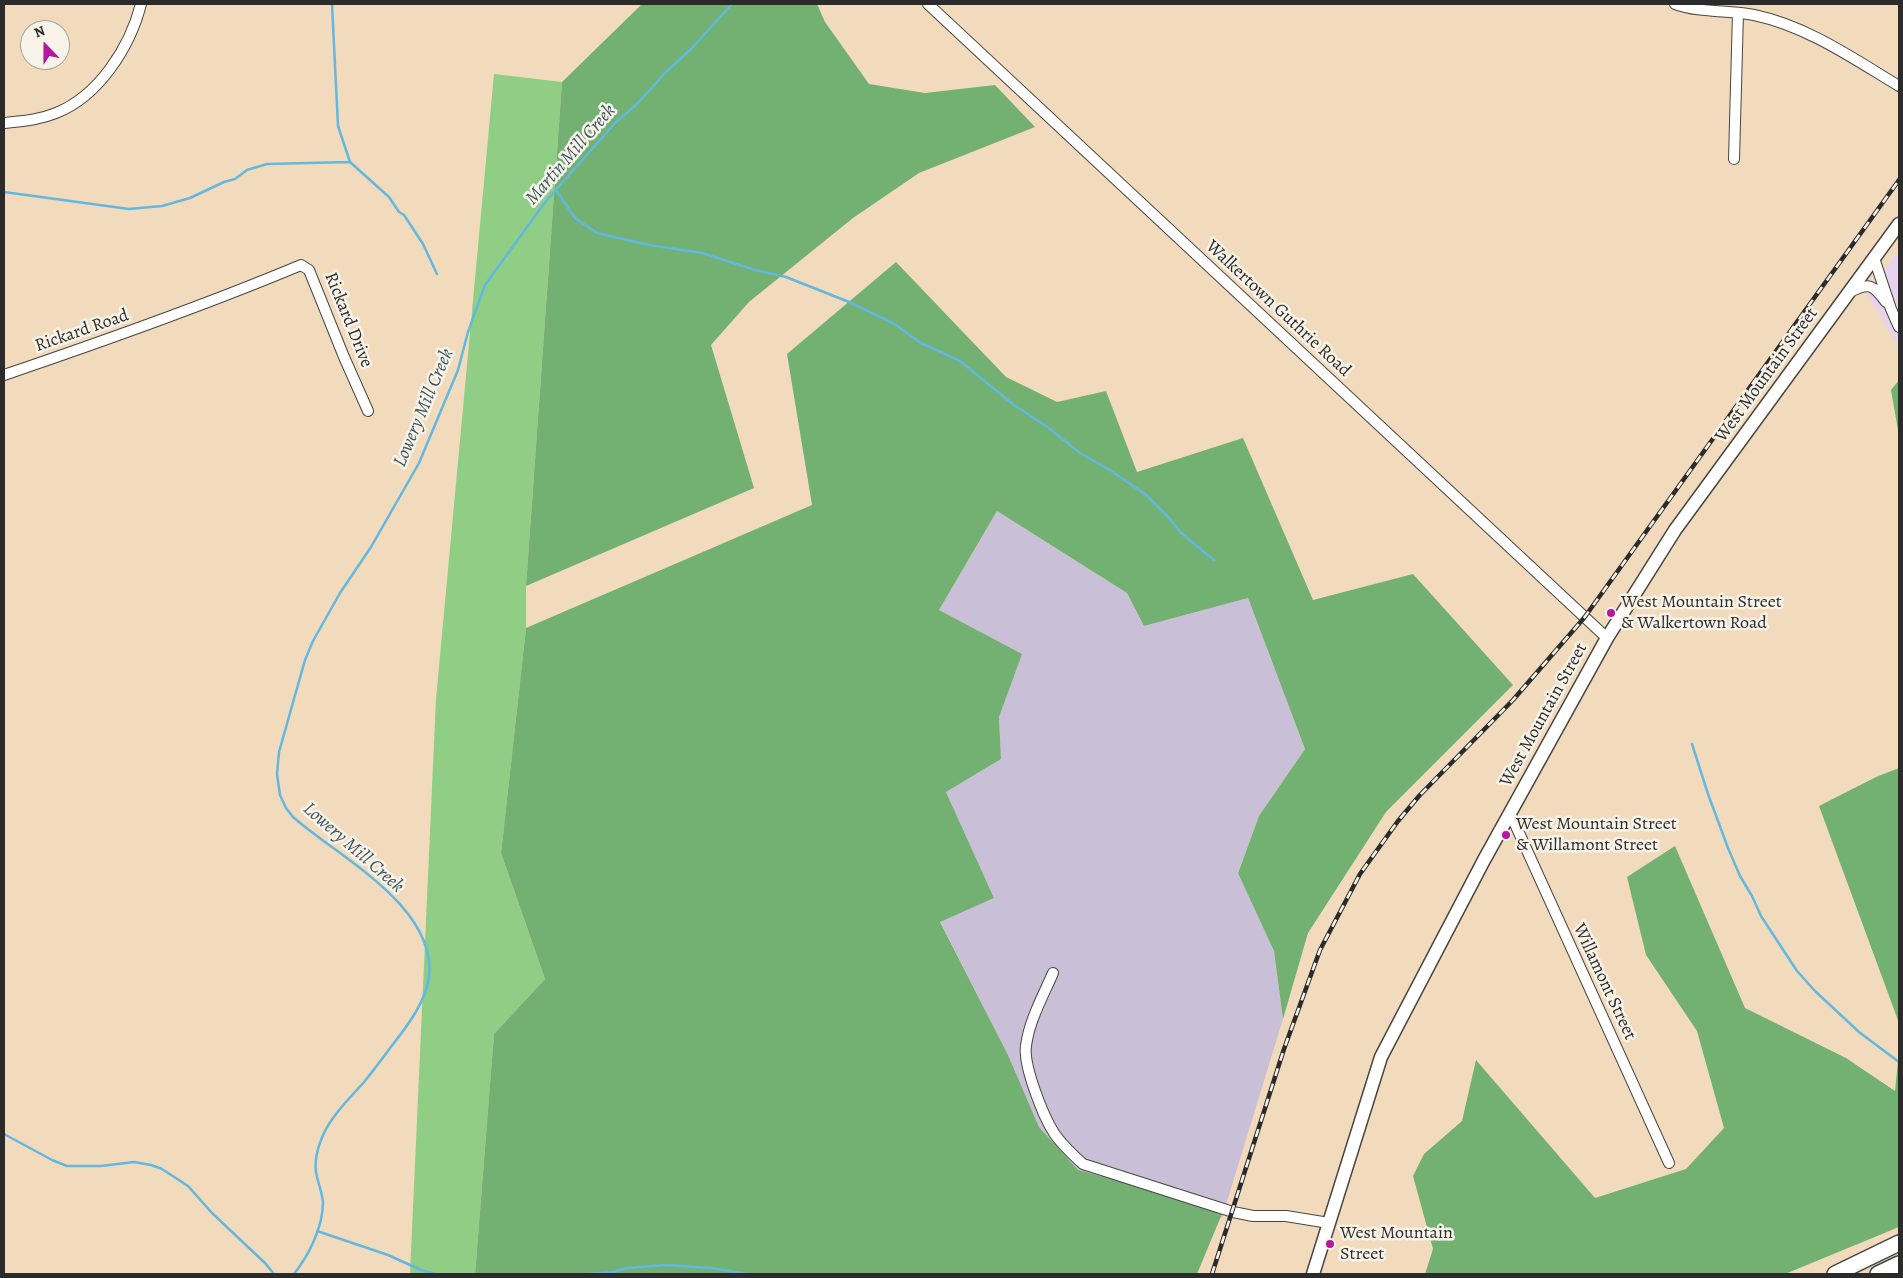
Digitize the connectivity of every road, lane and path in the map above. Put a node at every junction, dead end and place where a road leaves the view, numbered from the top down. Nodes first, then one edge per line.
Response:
1 (141, 4) edge
2 (928, 4) edge
3 (1675, 4) edge
4 (1738, 12) junction
5 (1899, 86) edge
6 (4, 123) edge
7 (1734, 159) dead end
8 (1899, 224) edge
9 (1874, 258) junction
10 (1850, 292) junction
11 (1891, 309) junction
12 (170, 317) joint
13 (1899, 327) edge
14 (4, 375) edge
15 (368, 411) dead end
16 (1607, 638) junction
17 (1510, 814) junction
18 (1054, 973) dead end
19 (1670, 1163) dead end
20 (1329, 1223) junction
21 (1899, 1243) edge
22 (1899, 1264) edge
23 (1313, 1274) edge
24 (1835, 1274) edge
25 (1878, 1274) edge

1 - 6 street
2 - 16 street, Walkertown Guthrie Road
3 - 4 street
4 - 5 street
4 - 7 street
8 - 9 main road, West Mountain Street
9 - 10 main road, West Mountain Street
9 - 11 street
10 - 11 street
10 - 16 main road, West Mountain Street
11 - 13 street
12 - 14 street, Rickard Road
12 - 15 street, Rickard Drive
16 - 17 main road, West Mountain Street
17 - 19 street, Willamont Street
17 - 20 main road, West Mountain Street
18 - 20 street
20 - 23 main road, West Mountain Street
21 - 24 highway
22 - 25 highway

